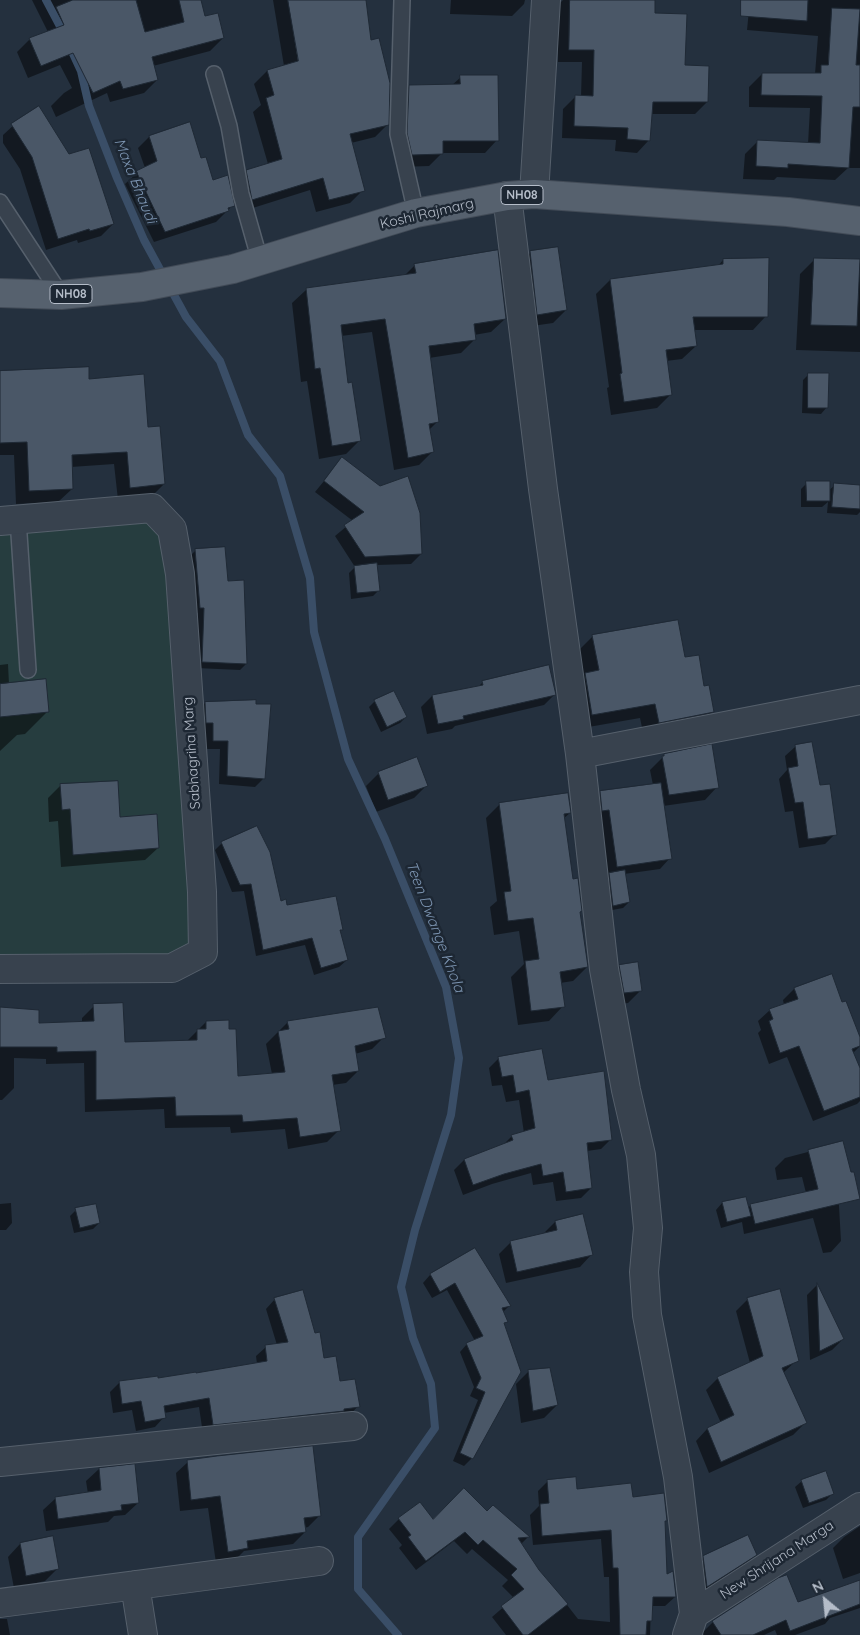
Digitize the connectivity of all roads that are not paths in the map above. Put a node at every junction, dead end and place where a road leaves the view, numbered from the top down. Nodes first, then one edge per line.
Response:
1 (402, 0) edge
2 (546, 0) edge
3 (214, 74) dead end
4 (534, 194) junction
5 (507, 196) junction
6 (0, 202) edge
7 (416, 213) junction
8 (860, 221) edge
9 (260, 261) junction
10 (0, 293) edge
11 (61, 295) junction
12 (9, 520) edge
13 (28, 670) dead end
14 (860, 700) edge
15 (580, 754) junction
16 (0, 969) edge
17 (353, 1426) dead end
18 (0, 1462) edge
19 (860, 1507) edge
20 (318, 1561) dead end
21 (135, 1585) junction
22 (0, 1603) edge
23 (690, 1624) edge
24 (142, 1635) edge

1 - 7 lane
2 - 4 street
3 - 9 lane
4 - 5 main road, Koshi Rajmarg / NH08
4 - 8 main road, Koshi Rajmarg / NH08
5 - 7 main road, Koshi Rajmarg / NH08
5 - 15 street
6 - 11 lane
7 - 9 main road, Koshi Rajmarg / NH08
9 - 11 main road, Koshi Rajmarg / NH08
10 - 11 main road, Koshi Rajmarg / NH08
12 - 13 lane
12 - 16 street, Sabhagriha Marg
14 - 15 street
15 - 23 street
17 - 18 street
19 - 23 street, New Shrijana Marga
20 - 21 street
21 - 22 street
21 - 24 street

